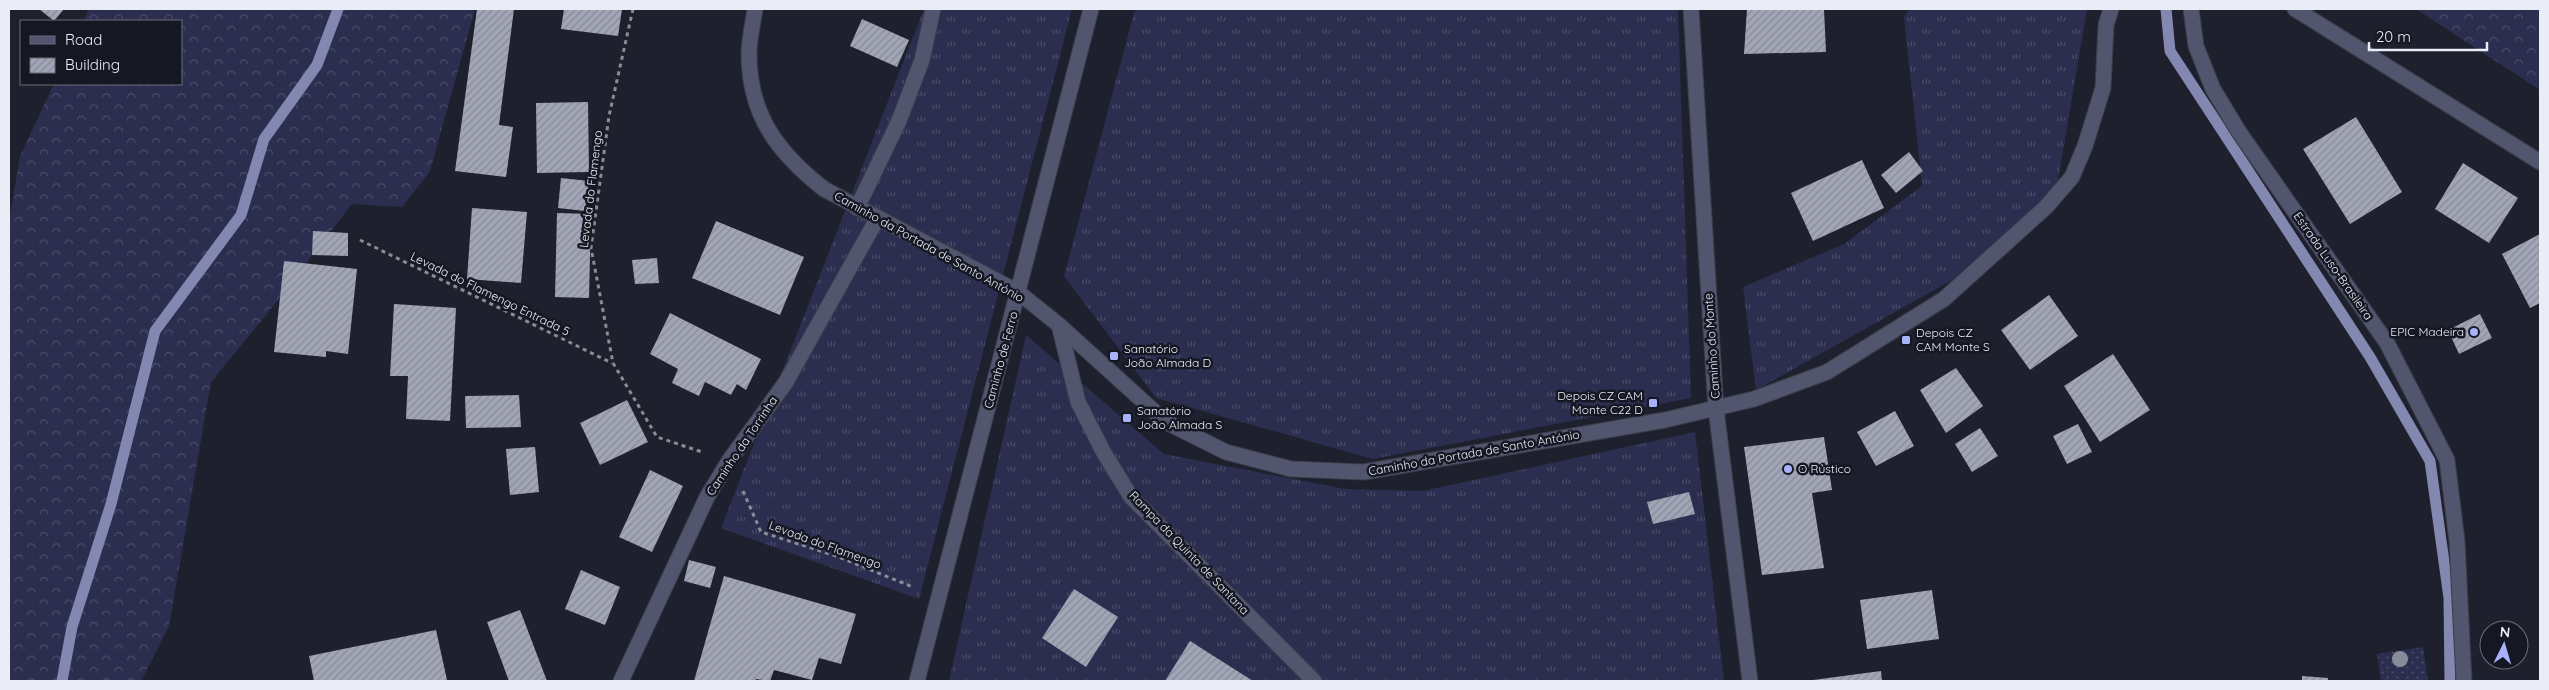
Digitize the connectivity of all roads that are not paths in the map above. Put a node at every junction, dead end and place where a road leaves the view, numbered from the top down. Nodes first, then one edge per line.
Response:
1 (755, 9) edge
2 (933, 9) edge
3 (1091, 9) edge
4 (1691, 9) edge
5 (2111, 9) edge
6 (2191, 9) edge
7 (2295, 9) edge
8 (2540, 162) edge
9 (856, 208) junction
10 (877, 219) junction
11 (1018, 292) junction
12 (1059, 325) junction
13 (1716, 409) junction
14 (622, 681) edge
15 (917, 681) edge
16 (1314, 681) edge
17 (1750, 681) edge
18 (2464, 681) edge

1 - 9 street, Caminho da Portada de Santo António
2 - 9 street
3 - 11 street, Caminho de Ferro
4 - 13 street, Caminho do Monte
5 - 13 street, Caminho da Portada de Santo António
6 - 18 street, Estrada Luso-Brasileira
7 - 8 street
9 - 10 street, Caminho da Portada de Santo António
10 - 11 street, Caminho da Portada de Santo António
10 - 14 street, Caminho da Torrinha
11 - 12 street, Caminho da Portada de Santo António
11 - 15 street, Caminho de Ferro
12 - 13 street, Caminho da Portada de Santo António
12 - 16 street, Rampa da Quinta de Santana
13 - 17 street, Caminho do Monte

